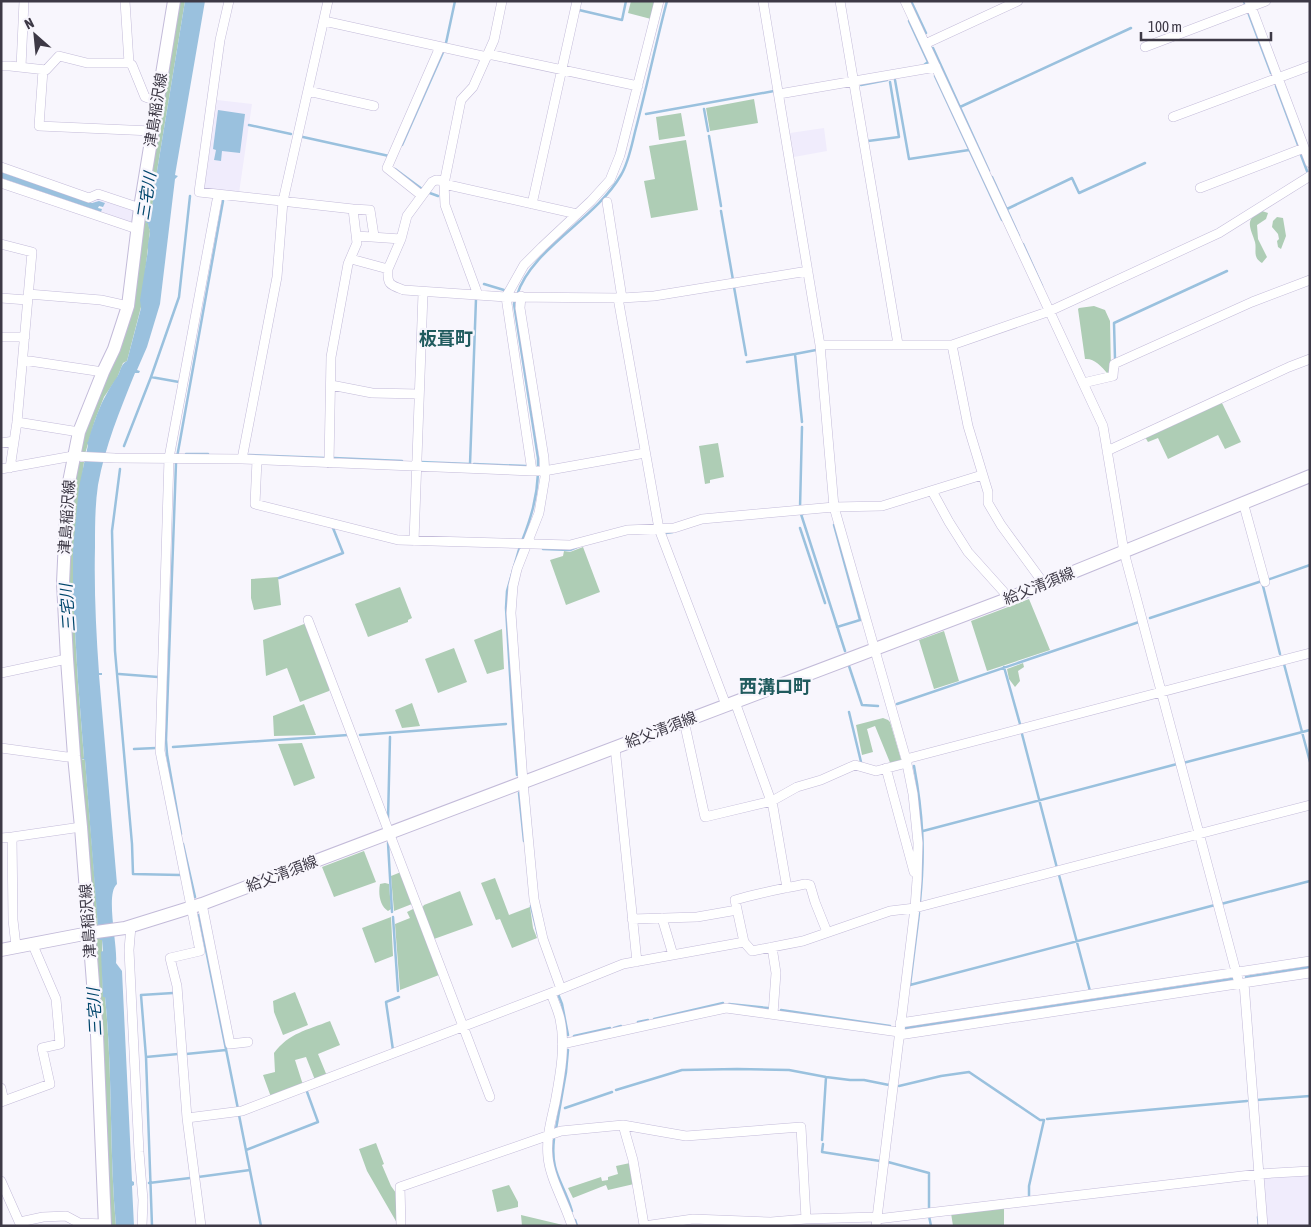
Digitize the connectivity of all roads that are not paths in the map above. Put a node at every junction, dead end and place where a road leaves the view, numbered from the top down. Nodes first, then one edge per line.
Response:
1 (24, 1) edge
2 (125, 1) edge
3 (174, 1) edge
4 (228, 1) edge
5 (328, 1) edge
6 (502, 1) edge
7 (577, 1) edge
8 (659, 1) edge
9 (763, 1) edge
10 (840, 1) edge
11 (905, 1) edge
12 (1018, 1) edge
13 (1266, 1) edge
14 (1250, 4) edge
15 (324, 21) junction
16 (925, 44) junction
17 (440, 47) junction
18 (1144, 47) dead end
19 (488, 56) junction
20 (129, 63) junction
21 (1, 66) edge
22 (1310, 66) edge
23 (21, 67) junction
24 (936, 68) junction
25 (44, 70) junction
26 (562, 70) junction
27 (1278, 78) junction
28 (853, 81) junction
29 (638, 86) junction
30 (308, 91) junction
31 (779, 94) junction
32 (157, 100) junction
33 (374, 106) dead end
34 (1173, 117) dead end
35 (152, 131) junction
36 (1304, 148) junction
37 (1310, 163) edge
38 (1, 167) edge
39 (1310, 176) edge
40 (1, 183) edge
41 (444, 183) junction
42 (1200, 188) dead end
43 (218, 195) junction
44 (421, 195) junction
45 (283, 201) junction
46 (607, 202) dead end
47 (532, 204) junction
48 (140, 208) junction
49 (353, 209) junction
50 (577, 214) junction
51 (137, 229) junction
52 (357, 236) junction
53 (374, 236) junction
54 (401, 239) junction
55 (1, 244) edge
56 (351, 260) junction
57 (388, 269) junction
58 (808, 271) junction
59 (1310, 280) edge
60 (423, 292) junction
61 (478, 296) junction
62 (28, 297) junction
63 (515, 297) junction
64 (1, 298) edge
65 (620, 298) junction
66 (128, 306) junction
67 (1050, 311) junction
68 (1, 336) edge
69 (25, 337) junction
70 (898, 344) junction
71 (820, 345) junction
72 (952, 345) junction
73 (1310, 359) edge
74 (23, 360) junction
75 (103, 372) junction
76 (1083, 383) junction
77 (330, 385) junction
78 (419, 394) junction
79 (17, 422) junction
80 (79, 432) junction
81 (14, 441) junction
82 (1, 443) edge
83 (1107, 451) junction
84 (645, 453) junction
85 (76, 457) junction
86 (174, 458) junction
87 (242, 458) junction
88 (257, 460) junction
89 (329, 463) junction
90 (416, 467) junction
91 (6, 468) edge
92 (538, 471) junction
93 (982, 475) junction
94 (1310, 476) edge
95 (932, 491) junction
96 (1243, 502) junction
97 (834, 508) junction
98 (659, 530) junction
99 (414, 541) junction
100 (523, 544) junction
101 (1124, 552) junction
102 (1265, 582) dead end
103 (1042, 585) junction
104 (1007, 599) junction
105 (308, 620) dead end
106 (875, 649) junction
107 (1310, 653) edge
108 (66, 659) junction
109 (1, 673) edge
110 (1161, 692) junction
111 (731, 703) junction
112 (684, 721) junction
113 (615, 747) junction
114 (1, 748) edge
115 (74, 756) junction
116 (906, 761) junction
117 (886, 768) junction
118 (523, 782) junction
119 (772, 801) junction
120 (1310, 805) edge
121 (81, 827) junction
122 (390, 833) junction
123 (1199, 834) junction
124 (1, 838) edge
125 (12, 838) junction
126 (916, 880) junction
127 (787, 888) junction
128 (196, 906) junction
129 (915, 908) junction
130 (737, 910) junction
131 (662, 918) junction
132 (632, 919) junction
133 (128, 927) junction
134 (827, 932) junction
135 (89, 933) junction
136 (744, 942) junction
137 (32, 943) junction
138 (16, 946) junction
139 (772, 947) junction
140 (1, 950) edge
141 (673, 955) junction
142 (1310, 961) edge
143 (637, 962) junction
144 (1236, 972) junction
145 (1310, 973) edge
146 (1242, 983) junction
147 (561, 989) junction
148 (551, 993) junction
149 (773, 1014) junction
150 (464, 1026) junction
151 (900, 1030) junction
152 (248, 1042) dead end
153 (562, 1044) junction
154 (1, 1088) edge
155 (490, 1097) dead end
156 (3, 1101) edge
157 (186, 1118) junction
158 (623, 1125) junction
159 (548, 1136) junction
160 (1310, 1171) edge
161 (1259, 1174) junction
162 (1, 1181) edge
163 (806, 1219) junction
164 (877, 1221) edge
165 (21, 1224) edge
166 (771, 1224) edge
167 (105, 1225) edge
168 (142, 1226) edge
169 (202, 1226) edge
170 (401, 1226) edge
171 (572, 1226) edge
172 (644, 1226) edge
173 (1263, 1226) edge

1 - 23 street
2 - 20 street
3 - 32 main road, 津島稲沢線
4 - 43 street
5 - 15 street
6 - 19 street
7 - 26 street
8 - 29 street
9 - 31 street
10 - 28 street
11 - 16 street
12 - 16 street
13 - 14 street
14 - 18 street
14 - 27 street
15 - 17 street
15 - 30 street
16 - 24 street
17 - 19 street
17 - 44 street
19 - 26 street
19 - 41 street
20 - 25 street
20 - 32 street
21 - 23 street
22 - 27 street
23 - 25 street
24 - 28 street
24 - 67 street
25 - 35 street
26 - 29 street
26 - 47 street
27 - 34 street
27 - 36 street
28 - 31 street
28 - 70 street
29 - 50 street
30 - 33 street
30 - 45 street
31 - 58 street
32 - 35 main road, 津島稲沢線
35 - 48 main road, 津島稲沢線
36 - 37 street
36 - 42 street
38 - 48 street
39 - 67 street
40 - 51 street
41 - 44 street
41 - 47 street
41 - 61 street
43 - 45 street
43 - 86 street
44 - 54 street
45 - 49 street
45 - 87 street
46 - 65 street
47 - 50 street
48 - 51 main road, 津島稲沢線
49 - 52 street
49 - 53 street
50 - 63 street
51 - 66 main road, 津島稲沢線
52 - 53 street
52 - 56 street
53 - 54 street
54 - 57 street
55 - 62 street
56 - 57 street
56 - 77 street
57 - 60 street
58 - 65 street
58 - 71 street
59 - 76 street
60 - 61 street
60 - 78 street
61 - 63 street
62 - 64 street
62 - 66 street
62 - 69 street
63 - 65 street
63 - 92 street
63 - 92 street
65 - 84 street
66 - 75 main road, 津島稲沢線
67 - 72 street
67 - 76 street
68 - 69 street
69 - 74 street
70 - 71 street
70 - 72 street
71 - 97 street
72 - 93 street
73 - 83 street
74 - 75 street
74 - 79 street
75 - 80 main road, 津島稲沢線
76 - 83 street
77 - 78 street
77 - 89 street
78 - 90 street
79 - 80 street
79 - 81 street
80 - 85 main road, 津島稲沢線
81 - 82 street
81 - 91 street
83 - 101 street
84 - 92 street
84 - 98 street
85 - 86 street
85 - 91 street
85 - 108 main road, 津島稲沢線
86 - 87 street
86 - 128 street
87 - 88 street
88 - 89 street
88 - 99 street
89 - 90 street
90 - 92 street
90 - 99 street
92 - 100 street
93 - 95 street
93 - 103 street
94 - 96 main road, 給父清須線
95 - 97 street
95 - 104 street
96 - 101 main road, 給父清須線
96 - 102 street
97 - 98 street
97 - 106 street
98 - 100 street
98 - 111 street
99 - 100 street
100 - 118 street
101 - 103 main road, 給父清須線
101 - 110 street
103 - 104 main road, 給父清須線
104 - 106 main road, 給父清須線
105 - 122 street
106 - 111 main road, 給父清須線
106 - 116 street
107 - 110 street
108 - 109 street
108 - 115 main road, 津島稲沢線
110 - 116 street
110 - 123 street
111 - 112 main road, 給父清須線
111 - 119 street
112 - 113 main road, 給父清須線
112 - 119 street
113 - 118 main road, 給父清須線
113 - 132 street
114 - 115 street
115 - 121 main road, 津島稲沢線
116 - 117 street
116 - 126 street
117 - 119 street
117 - 126 street
118 - 122 main road, 給父清須線
118 - 147 street
119 - 127 street
120 - 123 street
121 - 125 street
121 - 135 main road, 津島稲沢線
122 - 128 main road, 給父清須線
122 - 150 street
123 - 129 street
123 - 144 street
124 - 125 street
125 - 138 street
126 - 129 street
127 - 130 street
127 - 134 street
128 - 133 main road, 給父清須線
128 - 152 street
128 - 157 street
129 - 134 street
129 - 151 street
130 - 131 street
130 - 136 street
131 - 132 street
131 - 141 street
132 - 143 street
133 - 135 main road, 給父清須線
133 - 168 street
134 - 139 street
135 - 137 main road, 給父清須線
135 - 167 main road, 津島稲沢線
136 - 139 street
136 - 141 street
137 - 138 main road, 給父清須線
137 - 156 street
138 - 140 main road, 給父清須線
139 - 149 street
141 - 143 street
142 - 144 street
143 - 147 street
144 - 146 street
144 - 151 street
145 - 146 street
146 - 151 street
146 - 161 street
147 - 148 street
148 - 150 street
148 - 153 street
149 - 151 street
149 - 153 street
150 - 155 street
150 - 157 street
151 - 164 street
153 - 159 street
154 - 156 street
157 - 169 street
158 - 159 street
158 - 163 street
158 - 172 street
159 - 170 street
159 - 171 street
160 - 161 street
161 - 164 street
161 - 173 street
162 - 165 street
163 - 164 street
163 - 166 street
165 - 167 street
166 - 172 street

